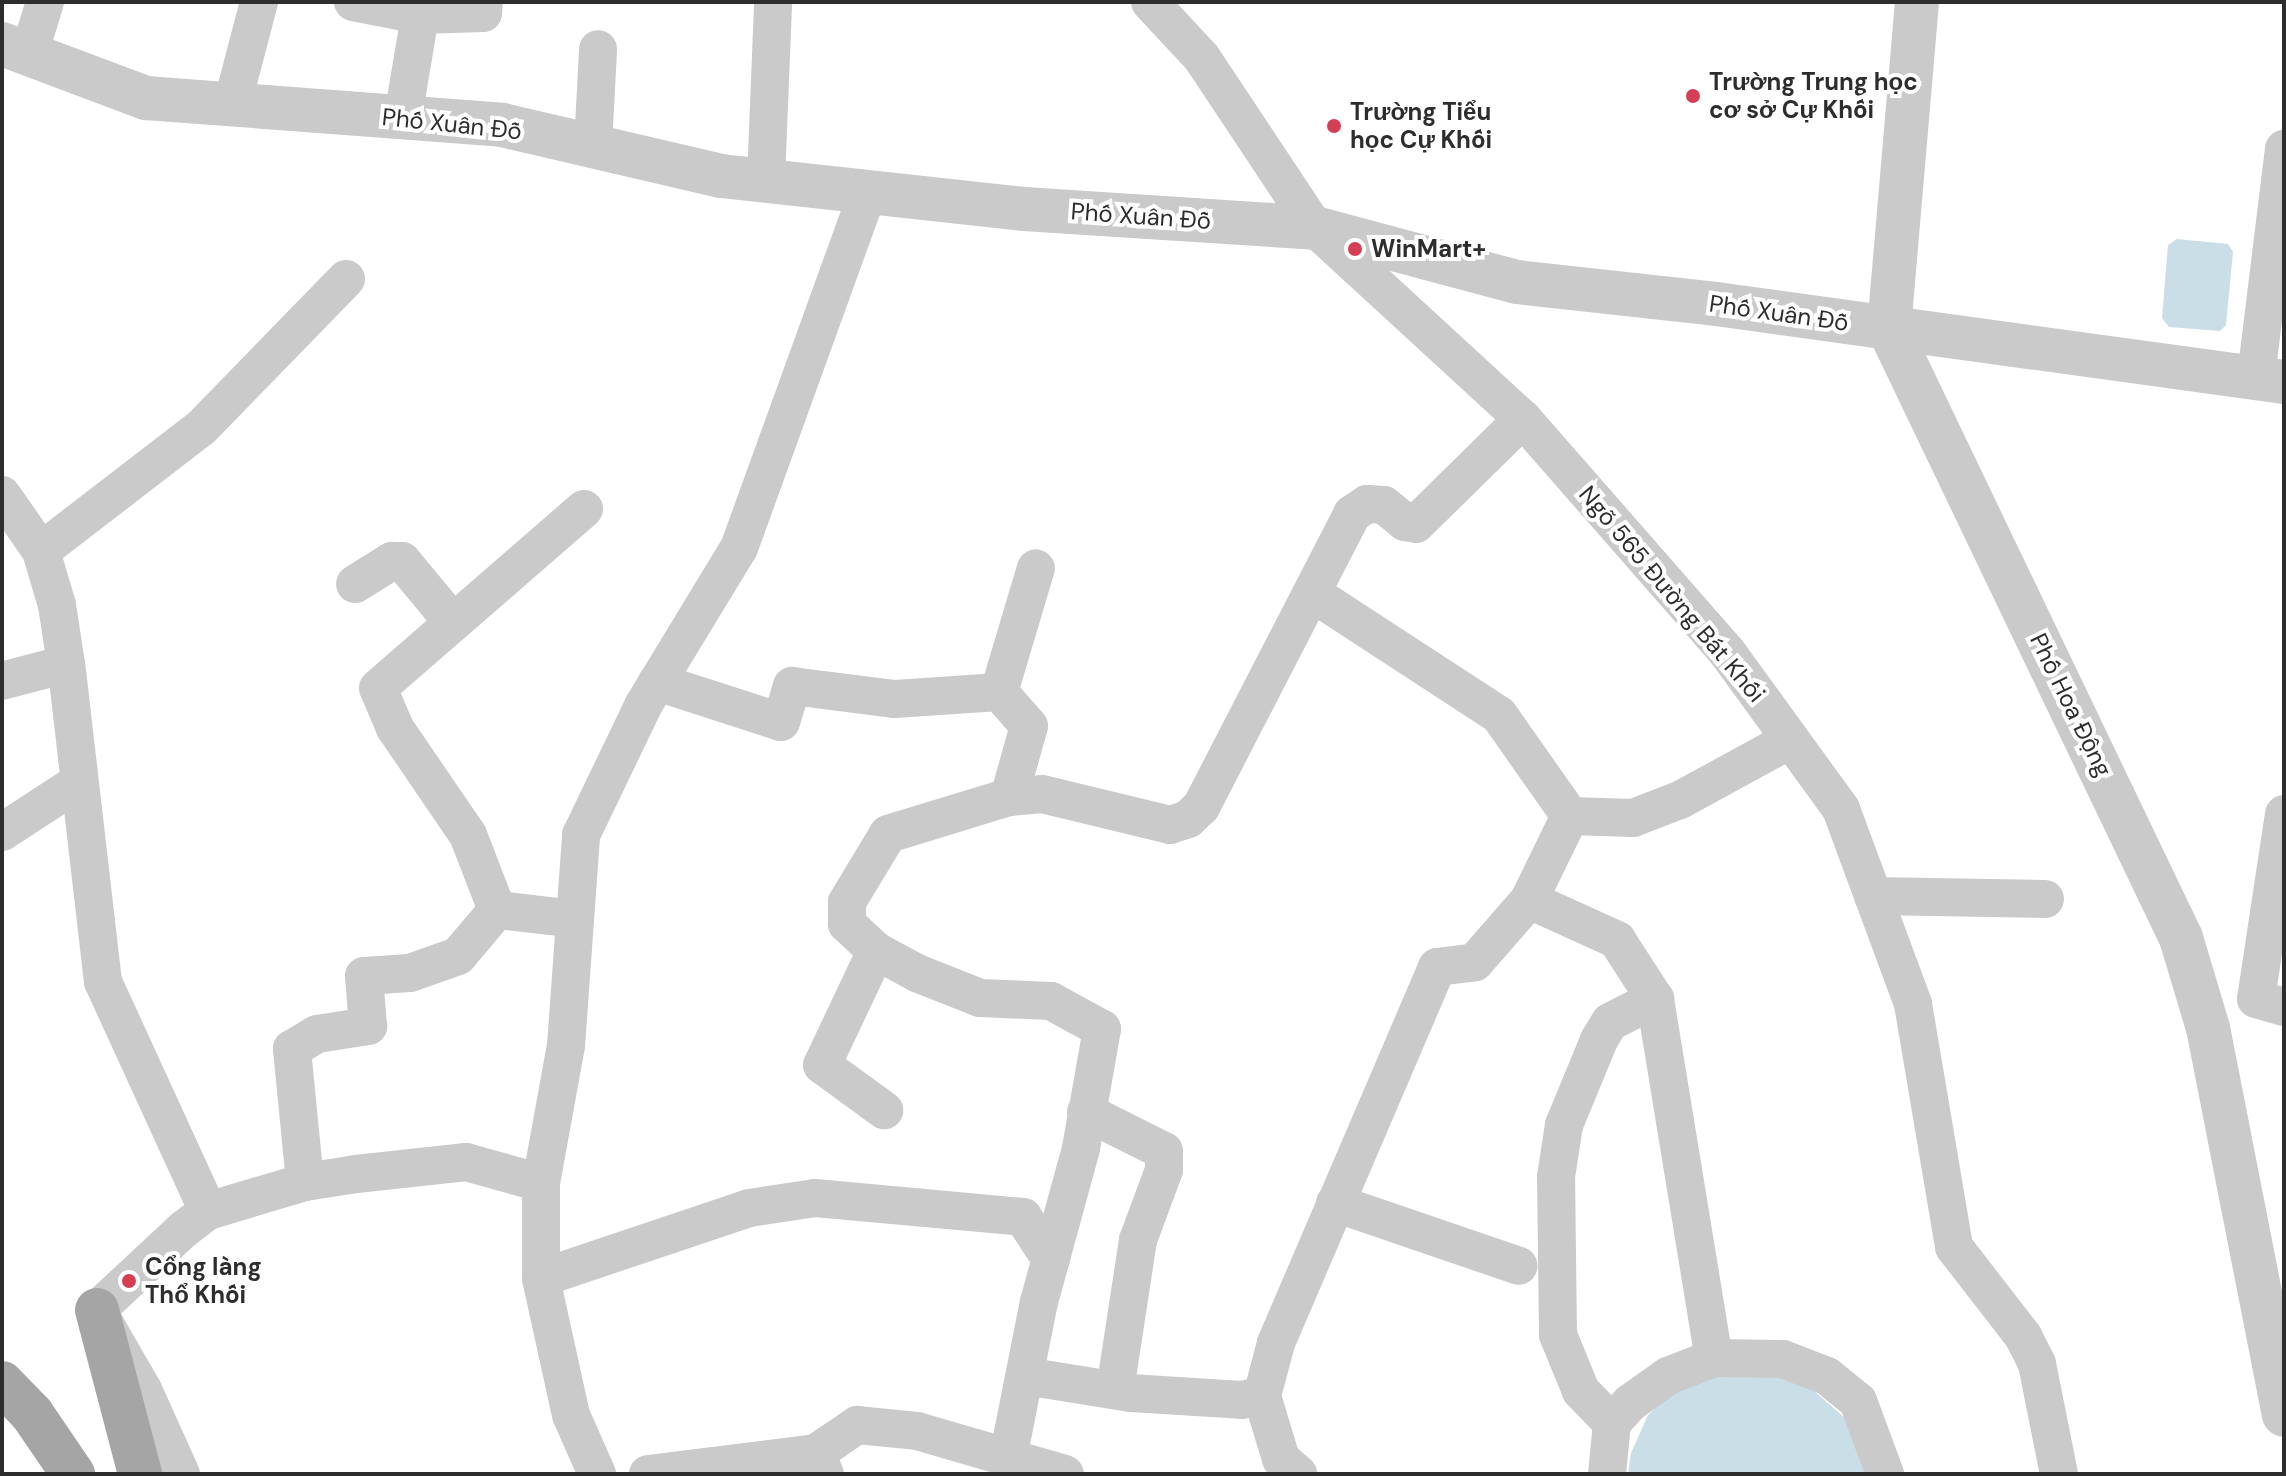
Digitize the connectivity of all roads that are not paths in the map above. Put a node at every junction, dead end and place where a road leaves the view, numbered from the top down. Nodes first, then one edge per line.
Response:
1 (45, 2) edge
2 (259, 2) edge
3 (353, 2) edge
4 (484, 2) edge
5 (773, 2) edge
6 (1150, 2) edge
7 (1917, 2) edge
8 (402, 9) edge
9 (15, 49) edge
10 (598, 49) dead end
11 (232, 105) junction
12 (403, 117) junction
13 (593, 146) junction
14 (2284, 149) edge
15 (766, 180) junction
16 (868, 191) junction
17 (1315, 228) junction
18 (346, 279) dead end
19 (1889, 329) junction
20 (1957, 337) junction
21 (2270, 379) edge
22 (1920, 392) junction
23 (1523, 419) junction
24 (2, 495) edge
25 (584, 509) dead end
26 (41, 551) junction
27 (1036, 568) dead end
28 (355, 584) dead end
29 (1312, 593) junction
30 (451, 620) junction
31 (66, 664) junction
32 (2, 681) edge
33 (657, 682) junction
34 (999, 692) junction
35 (1790, 740) junction
36 (79, 782) junction
37 (1009, 797) junction
38 (2284, 814) edge
39 (1570, 816) junction
40 (2, 832) edge
41 (1873, 896) junction
42 (2045, 899) dead end
43 (1529, 900) junction
44 (497, 910) junction
45 (575, 919) junction
46 (876, 951) junction
47 (1655, 999) junction
48 (2284, 1007) edge
49 (884, 1110) dead end
50 (1086, 1112) junction
51 (305, 1182) junction
52 (541, 1183) junction
53 (1335, 1203) junction
54 (208, 1211) junction
55 (1051, 1260) junction
56 (1519, 1266) dead end
57 (541, 1278) junction
58 (97, 1310) junction
59 (1714, 1358) junction
60 (1025, 1376) junction
61 (2, 1383) edge
62 (1115, 1390) junction
63 (1262, 1396) junction
64 (2284, 1415) edge
65 (1612, 1423) junction
66 (1008, 1458) junction
67 (820, 1464) edge
68 (73, 1474) edge
69 (140, 1474) edge
70 (181, 1474) edge
71 (597, 1474) edge
72 (648, 1474) edge
73 (1065, 1474) edge
74 (1298, 1474) edge
75 (1607, 1474) edge
76 (1885, 1474) edge
77 (2059, 1474) edge

1 - 9 street
2 - 11 street
3 - 8 street
4 - 8 street
5 - 15 street
6 - 17 street, Ngõ 565 Đường Bát Khối
7 - 19 street
8 - 12 street
9 - 11 street, Phố Xuân Đỗ
10 - 13 street
11 - 12 street, Phố Xuân Đỗ
12 - 13 street, Phố Xuân Đỗ
13 - 15 street, Phố Xuân Đỗ
14 - 21 street
15 - 16 street, Phố Xuân Đỗ
16 - 17 street, Phố Xuân Đỗ
16 - 33 street
17 - 19 street, Phố Xuân Đỗ
17 - 23 street, Ngõ 565 Đường Bát Khối
18 - 26 street
19 - 20 street, Phố Xuân Đỗ
19 - 22 street, Phố Hoa Động
20 - 21 street, Phố Xuân Đỗ
20 - 22 street
22 - 64 street, Phố Hoa Động
23 - 29 street
23 - 35 street, Ngõ 565 Đường Bát Khối
24 - 26 street
25 - 30 street
26 - 31 street
27 - 34 street
28 - 30 street
29 - 37 street
29 - 39 street
30 - 44 street
31 - 32 street
31 - 36 street
33 - 34 street
33 - 45 street
34 - 37 street
35 - 39 street
35 - 41 street, Ngõ 565 Đường Bát Khối
36 - 40 street
36 - 54 street
37 - 46 street
38 - 48 street
39 - 43 street
41 - 42 street
41 - 77 street, Ngõ 565 Đường Bát Khối
43 - 47 street
43 - 53 street
44 - 45 street
44 - 51 street
45 - 52 street
46 - 49 street
46 - 50 street
47 - 59 street
47 - 65 street
50 - 55 street
50 - 62 street
51 - 52 street
51 - 54 street
52 - 57 street
53 - 56 street
53 - 63 street
54 - 58 street
55 - 57 street
55 - 60 street
57 - 71 street
58 - 69 main road
58 - 70 street
59 - 65 street
59 - 76 street
60 - 62 street
60 - 66 street
61 - 68 main road
62 - 63 street
63 - 74 street
65 - 75 street
66 - 67 street
66 - 73 street
67 - 72 street

